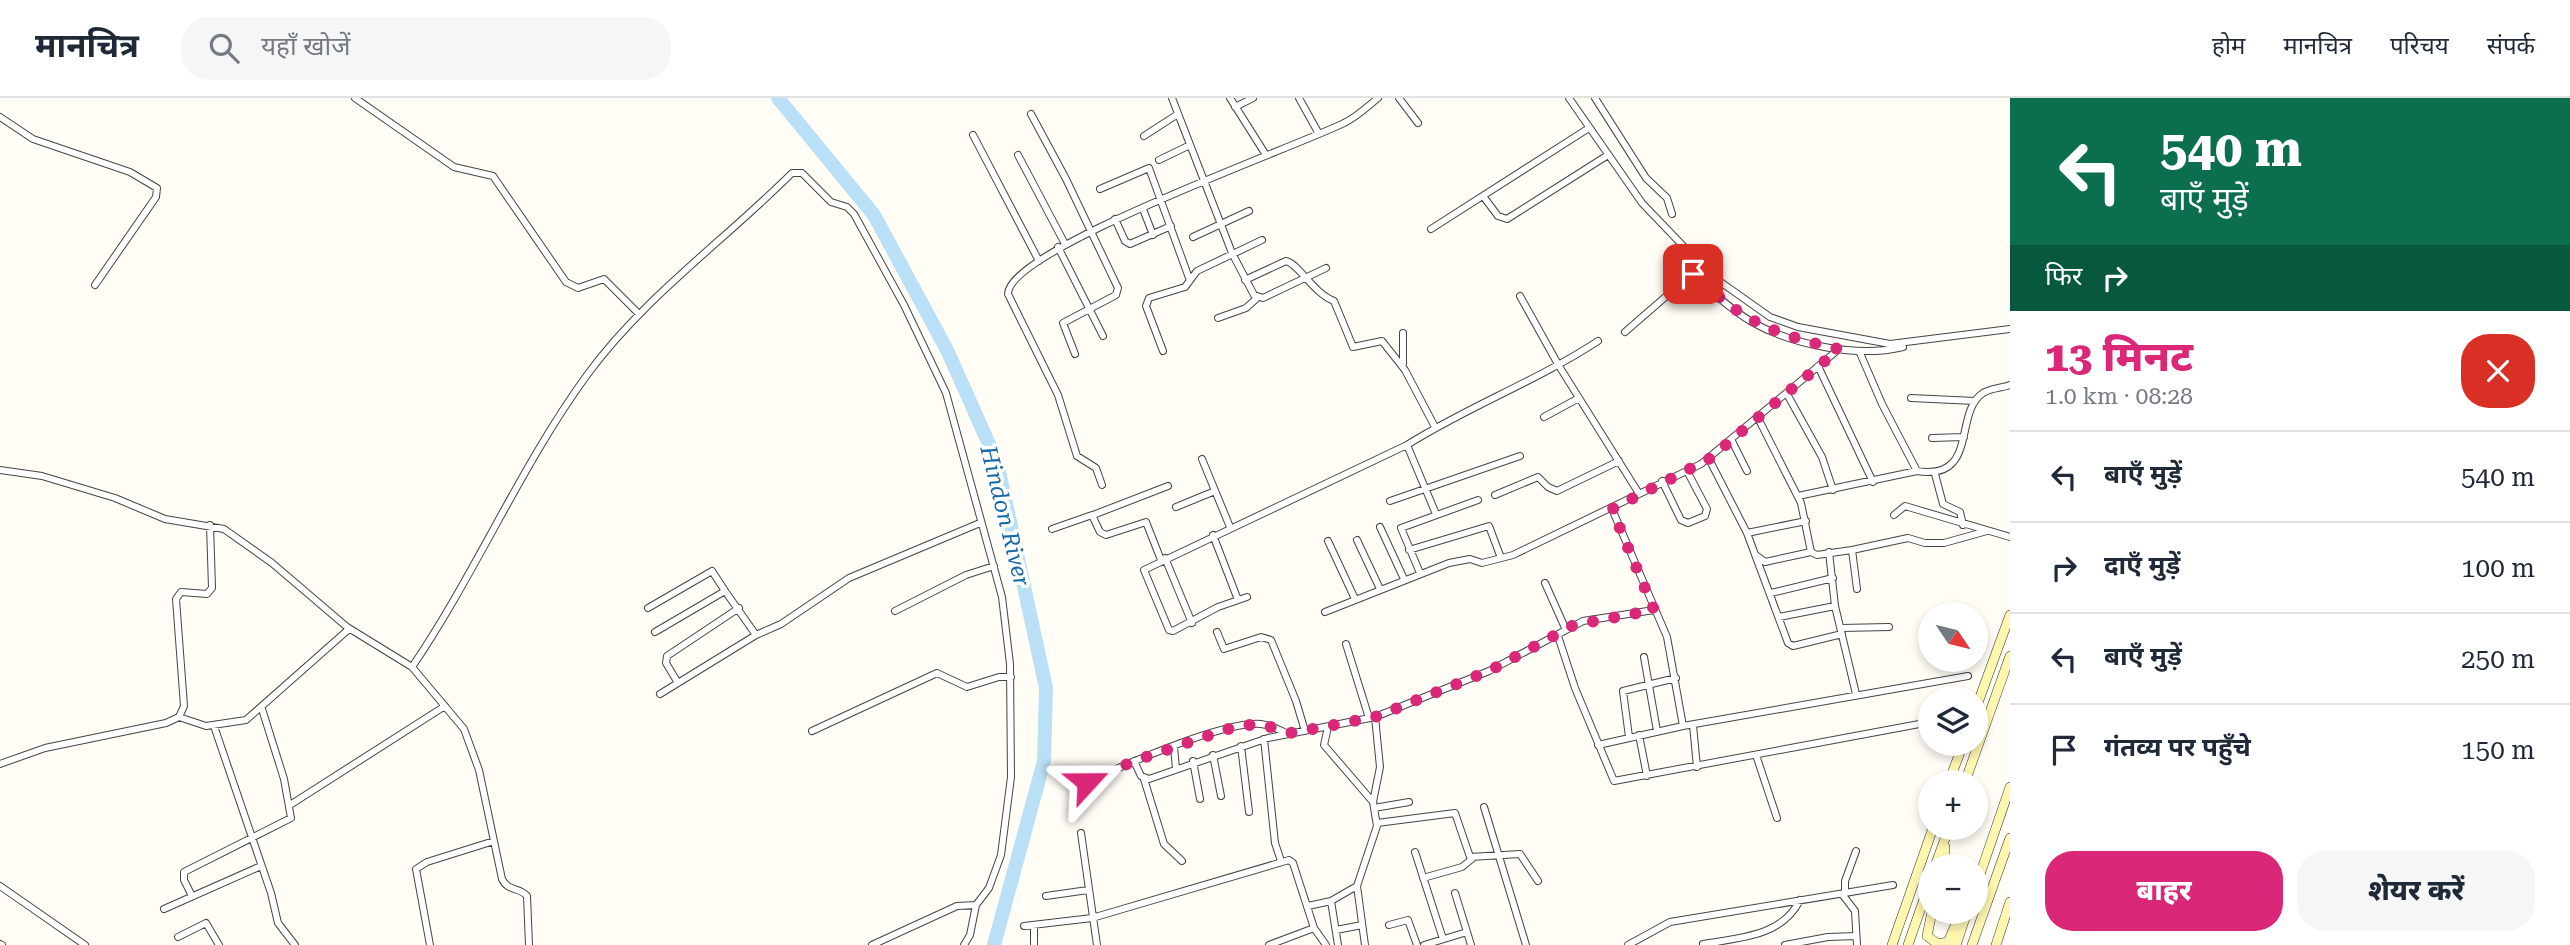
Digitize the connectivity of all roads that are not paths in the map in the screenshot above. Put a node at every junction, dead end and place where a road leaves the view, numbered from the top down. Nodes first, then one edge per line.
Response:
1 (355, 98) edge
2 (1171, 98) edge
3 (1230, 98) edge
4 (1253, 98) edge
5 (1299, 98) edge
6 (1378, 98) edge
7 (1399, 98) edge
8 (1569, 98) edge
9 (1595, 98) edge
10 (1236, 107) junction
11 (1031, 114) dead end
12 (1178, 114) junction
13 (0, 117) edge
14 (1419, 123) dead end
15 (1589, 128) junction
16 (1319, 134) junction
17 (973, 135) dead end
18 (1144, 136) dead end
19 (1190, 145) junction
20 (1018, 155) dead end
21 (1266, 155) junction
22 (1608, 155) junction
23 (1159, 160) dead end
24 (1205, 182) junction
25 (1100, 189) dead end
26 (1483, 195) junction
27 (1161, 202) junction
28 (1143, 209) junction
29 (1249, 211) dead end
30 (1672, 214) dead end
31 (1115, 219) junction
32 (1221, 223) junction
33 (1171, 226) junction
34 (1091, 229) junction
35 (1431, 229) dead end
36 (1153, 235) junction
37 (1194, 237) dead end
38 (1262, 240) dead end
39 (1061, 245) junction
40 (1233, 253) junction
41 (1039, 261) junction
42 (1701, 265) junction
43 (1326, 268) dead end
44 (1693, 274) junction
45 (1189, 278) junction
46 (1245, 280) junction
47 (1305, 280) junction
48 (95, 285) dead end
49 (1520, 296) dead end
50 (1257, 298) junction
51 (1090, 308) junction
52 (639, 314) junction
53 (1218, 318) dead end
54 (2010, 329) edge
55 (1625, 332) dead end
56 (1403, 333) dead end
57 (1103, 335) dead end
58 (1932, 340) junction
59 (1598, 341) dead end
60 (1839, 349) junction
61 (1163, 351) dead end
62 (1860, 353) junction
63 (1075, 354) dead end
64 (1403, 366) junction
65 (1559, 366) junction
66 (1818, 366) junction
67 (2010, 385) edge
68 (1787, 394) junction
69 (1579, 398) junction
70 (1910, 398) dead end
71 (1975, 401) junction
72 (1544, 418) dead end
73 (1758, 418) junction
74 (1436, 427) junction
75 (1964, 437) junction
76 (1932, 438) dead end
77 (1731, 439) junction
78 (1407, 445) junction
79 (1520, 456) dead end
80 (1202, 459) dead end
81 (1709, 459) junction
82 (1619, 461) junction
83 (0, 470) edge
84 (1687, 471) junction
85 (1747, 471) dead end
86 (1917, 471) junction
87 (1935, 474) junction
88 (1662, 481) junction
89 (1873, 482) junction
90 (1102, 485) dead end
91 (1168, 486) dead end
92 (1425, 488) junction
93 (1833, 490) junction
94 (1215, 491) junction
95 (1638, 492) junction
96 (1495, 495) dead end
97 (1798, 496) junction
98 (1478, 500) dead end
99 (1390, 501) dead end
100 (1176, 507) dead end
101 (1612, 509) junction
102 (1436, 514) junction
103 (1093, 515) junction
104 (1894, 515) dead end
105 (1806, 521) junction
106 (980, 523) junction
107 (210, 525) junction
108 (1964, 525) junction
109 (1230, 527) junction
110 (1380, 527) dead end
111 (1052, 529) dead end
112 (1987, 531) junction
113 (1747, 533) junction
114 (1213, 535) junction
115 (2010, 537) edge
116 (1357, 540) dead end
117 (1328, 541) dead end
118 (1409, 550) junction
119 (1852, 550) junction
120 (1811, 552) junction
121 (1829, 552) junction
122 (1756, 555) junction
123 (1501, 558) junction
124 (1163, 559) junction
125 (993, 566) junction
126 (1420, 573) junction
127 (1833, 578) junction
128 (1404, 579) junction
129 (1545, 583) dead end
130 (1381, 589) junction
131 (1857, 589) dead end
132 (725, 591) junction
133 (1771, 593) junction
134 (1247, 597) dead end
135 (1355, 599) junction
136 (1238, 600) junction
137 (1835, 606) junction
138 (648, 608) dead end
139 (739, 608) junction
140 (1654, 610) junction
141 (895, 611) dead end
142 (1325, 612) dead end
143 (2010, 615) edge
144 (1779, 617) junction
145 (1192, 623) junction
146 (1889, 627) dead end
147 (349, 628) junction
148 (1566, 630) junction
149 (1841, 631) junction
150 (655, 632) dead end
151 (1217, 632) dead end
152 (756, 635) junction
153 (1558, 636) junction
154 (1346, 643) dead end
155 (2010, 656) edge
156 (1644, 657) dead end
157 (412, 667) junction
158 (1968, 676) dead end
159 (1011, 677) junction
160 (1676, 678) junction
161 (678, 682) junction
162 (1650, 683) junction
163 (1984, 686) edge
164 (660, 694) dead end
165 (1856, 694) junction
166 (444, 706) junction
167 (262, 709) junction
168 (179, 717) junction
169 (1372, 717) junction
170 (1918, 724) edge
171 (1693, 725) junction
172 (214, 726) junction
173 (1683, 726) junction
174 (1328, 727) junction
175 (812, 731) dead end
176 (1305, 731) junction
177 (1657, 731) junction
178 (1286, 733) junction
179 (1639, 735) junction
180 (1629, 737) junction
181 (1264, 739) junction
182 (1598, 745) junction
183 (1241, 746) junction
184 (1174, 747) junction
185 (1213, 755) junction
186 (1756, 755) junction
187 (1134, 761) junction
188 (1193, 761) junction
189 (0, 764) edge
190 (1697, 767) junction
191 (1176, 768) junction
192 (1969, 770) edge
193 (1647, 776) junction
194 (1144, 779) junction
195 (1087, 782) dead end
196 (2010, 787) edge
197 (1221, 796) dead end
198 (1200, 799) dead end
199 (1409, 802) dead end
200 (289, 804) junction
201 (1374, 805) junction
202 (1484, 807) dead end
203 (1250, 812) dead end
204 (1777, 818) dead end
205 (1377, 823) junction
206 (1081, 833) dead end
207 (251, 838) junction
208 (2010, 838) edge
209 (1929, 840) edge
210 (494, 841) junction
211 (1856, 851) dead end
212 (1415, 852) dead end
213 (1987, 853) edge
214 (1499, 855) junction
215 (1473, 858) junction
216 (1182, 861) dead end
217 (1281, 861) junction
218 (261, 866) junction
219 (1423, 878) junction
220 (1538, 881) dead end
221 (1893, 885) dead end
222 (0, 886) edge
223 (1357, 886) junction
224 (1088, 890) junction
225 (1455, 892) dead end
226 (1844, 894) junction
227 (1046, 895) dead end
228 (192, 896) junction
229 (1800, 900) junction
230 (1331, 901) junction
231 (2010, 904) edge
232 (976, 905) junction
233 (1308, 906) junction
234 (164, 909) dead end
235 (1918, 916) edge
236 (1092, 918) junction
237 (1930, 924) edge
238 (1956, 924) edge
239 (1963, 924) edge
240 (1034, 925) junction
241 (1362, 925) junction
242 (1389, 925) dead end
243 (1024, 926) dead end
244 (1314, 928) junction
245 (1336, 930) junction
246 (1467, 932) junction
247 (1856, 936) junction
248 (2005, 936) edge
249 (178, 937) dead end
250 (1443, 939) junction
251 (1703, 944) edge
252 (85, 945) edge
253 (219, 945) edge
254 (295, 945) edge
255 (430, 945) edge
256 (528, 945) edge
257 (872, 945) edge
258 (964, 945) edge
259 (1034, 945) edge
260 (1097, 945) edge
261 (1269, 945) edge
262 (1326, 945) edge
263 (1338, 945) edge
264 (1365, 945) edge
265 (1417, 945) edge
266 (1424, 945) edge
267 (1471, 945) edge
268 (1526, 945) edge
269 (1628, 945) edge
270 (1785, 945) edge
271 (1857, 945) edge
272 (1892, 945) edge
273 (1908, 945) edge
274 (1956, 945) edge
275 (1972, 945) edge
276 (1996, 945) edge

1 - 52 street
2 - 12 street
3 - 10 street
4 - 10 street
5 - 16 street
6 - 16 street
7 - 14 street
8 - 15 street
9 - 30 street
10 - 21 street
11 - 34 street
12 - 18 street
12 - 19 street
13 - 48 street
15 - 22 street
15 - 26 street
16 - 21 street
17 - 41 street
19 - 23 street
19 - 24 street
20 - 39 street
21 - 24 street
22 - 26 street
22 - 42 street
24 - 27 street
24 - 32 street
25 - 27 street
26 - 35 street
27 - 28 street
27 - 33 street
28 - 31 street
28 - 36 street
29 - 32 street
31 - 34 street
31 - 36 street
32 - 37 street
32 - 40 street
33 - 36 street
33 - 45 street
34 - 39 street
34 - 51 street
38 - 40 street
39 - 41 street
39 - 51 street
40 - 45 street
40 - 46 street
41 - 90 street
42 - 44 street
42 - 58 street
43 - 47 street
44 - 55 street
44 - 60 street
45 - 61 street
46 - 47 street
46 - 50 street
47 - 50 street
47 - 64 street
49 - 65 street
50 - 53 street
51 - 57 street
51 - 63 street
52 - 106 street
52 - 157 street
54 - 58 street
56 - 64 street
58 - 62 street
59 - 65 street
60 - 62 street
60 - 66 street
62 - 86 street
64 - 74 street
65 - 69 street
65 - 74 street
66 - 68 street
66 - 89 street
67 - 71 street
68 - 73 street
68 - 93 street
69 - 72 street
69 - 82 street
70 - 71 street
71 - 75 street
73 - 77 street
73 - 97 street
74 - 78 street
75 - 76 street
75 - 87 street
77 - 81 street
77 - 85 street
78 - 92 street
78 - 109 street
79 - 92 street
80 - 94 street
81 - 84 street
81 - 113 street
82 - 95 street
82 - 96 street
83 - 107 street
84 - 88 street
84 - 88 street
86 - 87 street
86 - 89 street
87 - 108 street
88 - 95 street
89 - 93 street
91 - 103 street
92 - 99 street
92 - 102 street
93 - 97 street
94 - 100 street
94 - 109 street
95 - 101 street
97 - 105 street
98 - 102 street
101 - 123 street
101 - 140 street
102 - 118 street
103 - 111 street
103 - 124 street
104 - 108 street
105 - 113 street
105 - 120 street
106 - 125 street
106 - 152 street
107 - 147 street
107 - 168 street
108 - 112 street
109 - 114 street
110 - 128 street
112 - 115 street
112 - 119 street
113 - 122 street
114 - 124 street
114 - 136 street
116 - 130 street
117 - 135 street
118 - 123 street
118 - 126 street
119 - 121 street
119 - 131 street
120 - 121 street
120 - 122 street
121 - 127 street
122 - 133 street
123 - 126 street
124 - 145 street
124 - 145 street
125 - 141 street
125 - 159 street
126 - 128 street
127 - 133 street
127 - 137 street
128 - 130 street
129 - 148 street
130 - 135 street
132 - 138 street
132 - 139 street
132 - 150 street
133 - 144 street
134 - 136 street
135 - 142 street
136 - 145 street
137 - 144 street
137 - 149 street
139 - 152 street
139 - 161 street
140 - 148 street
140 - 160 street
143 - 163 main road
144 - 149 street
146 - 149 street
147 - 157 street
147 - 167 street
148 - 153 street
149 - 165 street
151 - 176 street
152 - 161 street
153 - 169 street
153 - 182 street
154 - 169 street
155 - 192 main road
156 - 162 street
157 - 166 street
158 - 165 street
159 - 175 street
159 - 232 street
160 - 162 street
160 - 173 street
161 - 164 street
162 - 177 street
162 - 180 street
165 - 171 street
166 - 200 street
166 - 210 street
167 - 172 street
167 - 200 street
168 - 172 street
168 - 189 street
169 - 174 street
169 - 201 street
170 - 186 street
171 - 173 street
171 - 190 street
172 - 207 street
173 - 177 street
174 - 176 street
174 - 201 street
176 - 178 street
177 - 179 street
178 - 181 street
178 - 184 street
179 - 180 street
179 - 193 street
180 - 182 street
181 - 183 street
181 - 217 street
182 - 193 street
183 - 185 street
183 - 203 street
184 - 187 street
184 - 191 street
185 - 188 street
185 - 197 street
186 - 190 street
186 - 204 street
187 - 194 street
187 - 195 street
188 - 191 street
188 - 198 street
190 - 193 street
191 - 194 street
194 - 216 street
196 - 213 main road
199 - 201 street
200 - 207 street
201 - 205 street
202 - 214 street
205 - 215 street
205 - 223 street
206 - 224 street
207 - 218 street
207 - 228 street
208 - 275 main road
209 - 272 main road
210 - 255 street
210 - 256 street
211 - 226 street
212 - 219 street
214 - 215 street
214 - 220 street
214 - 268 street
215 - 219 street
217 - 233 street
217 - 236 street
218 - 228 street
218 - 254 street
219 - 250 street
221 - 226 street
222 - 252 street
223 - 230 street
223 - 241 street
224 - 227 street
224 - 236 street
225 - 246 street
226 - 229 street
226 - 247 street
228 - 234 street
229 - 251 street
229 - 269 street
230 - 233 street
230 - 245 street
231 - 248 main road
232 - 257 street
232 - 258 street
233 - 244 street
235 - 273 main road
236 - 240 street
236 - 260 street
237 - 238 main road
239 - 274 main road
240 - 243 street
240 - 259 street
241 - 245 street
241 - 264 street
242 - 265 street
244 - 261 street
244 - 262 street
245 - 263 street
246 - 250 street
246 - 267 street
247 - 270 street
247 - 271 street
248 - 276 main road
249 - 253 street
250 - 266 street

